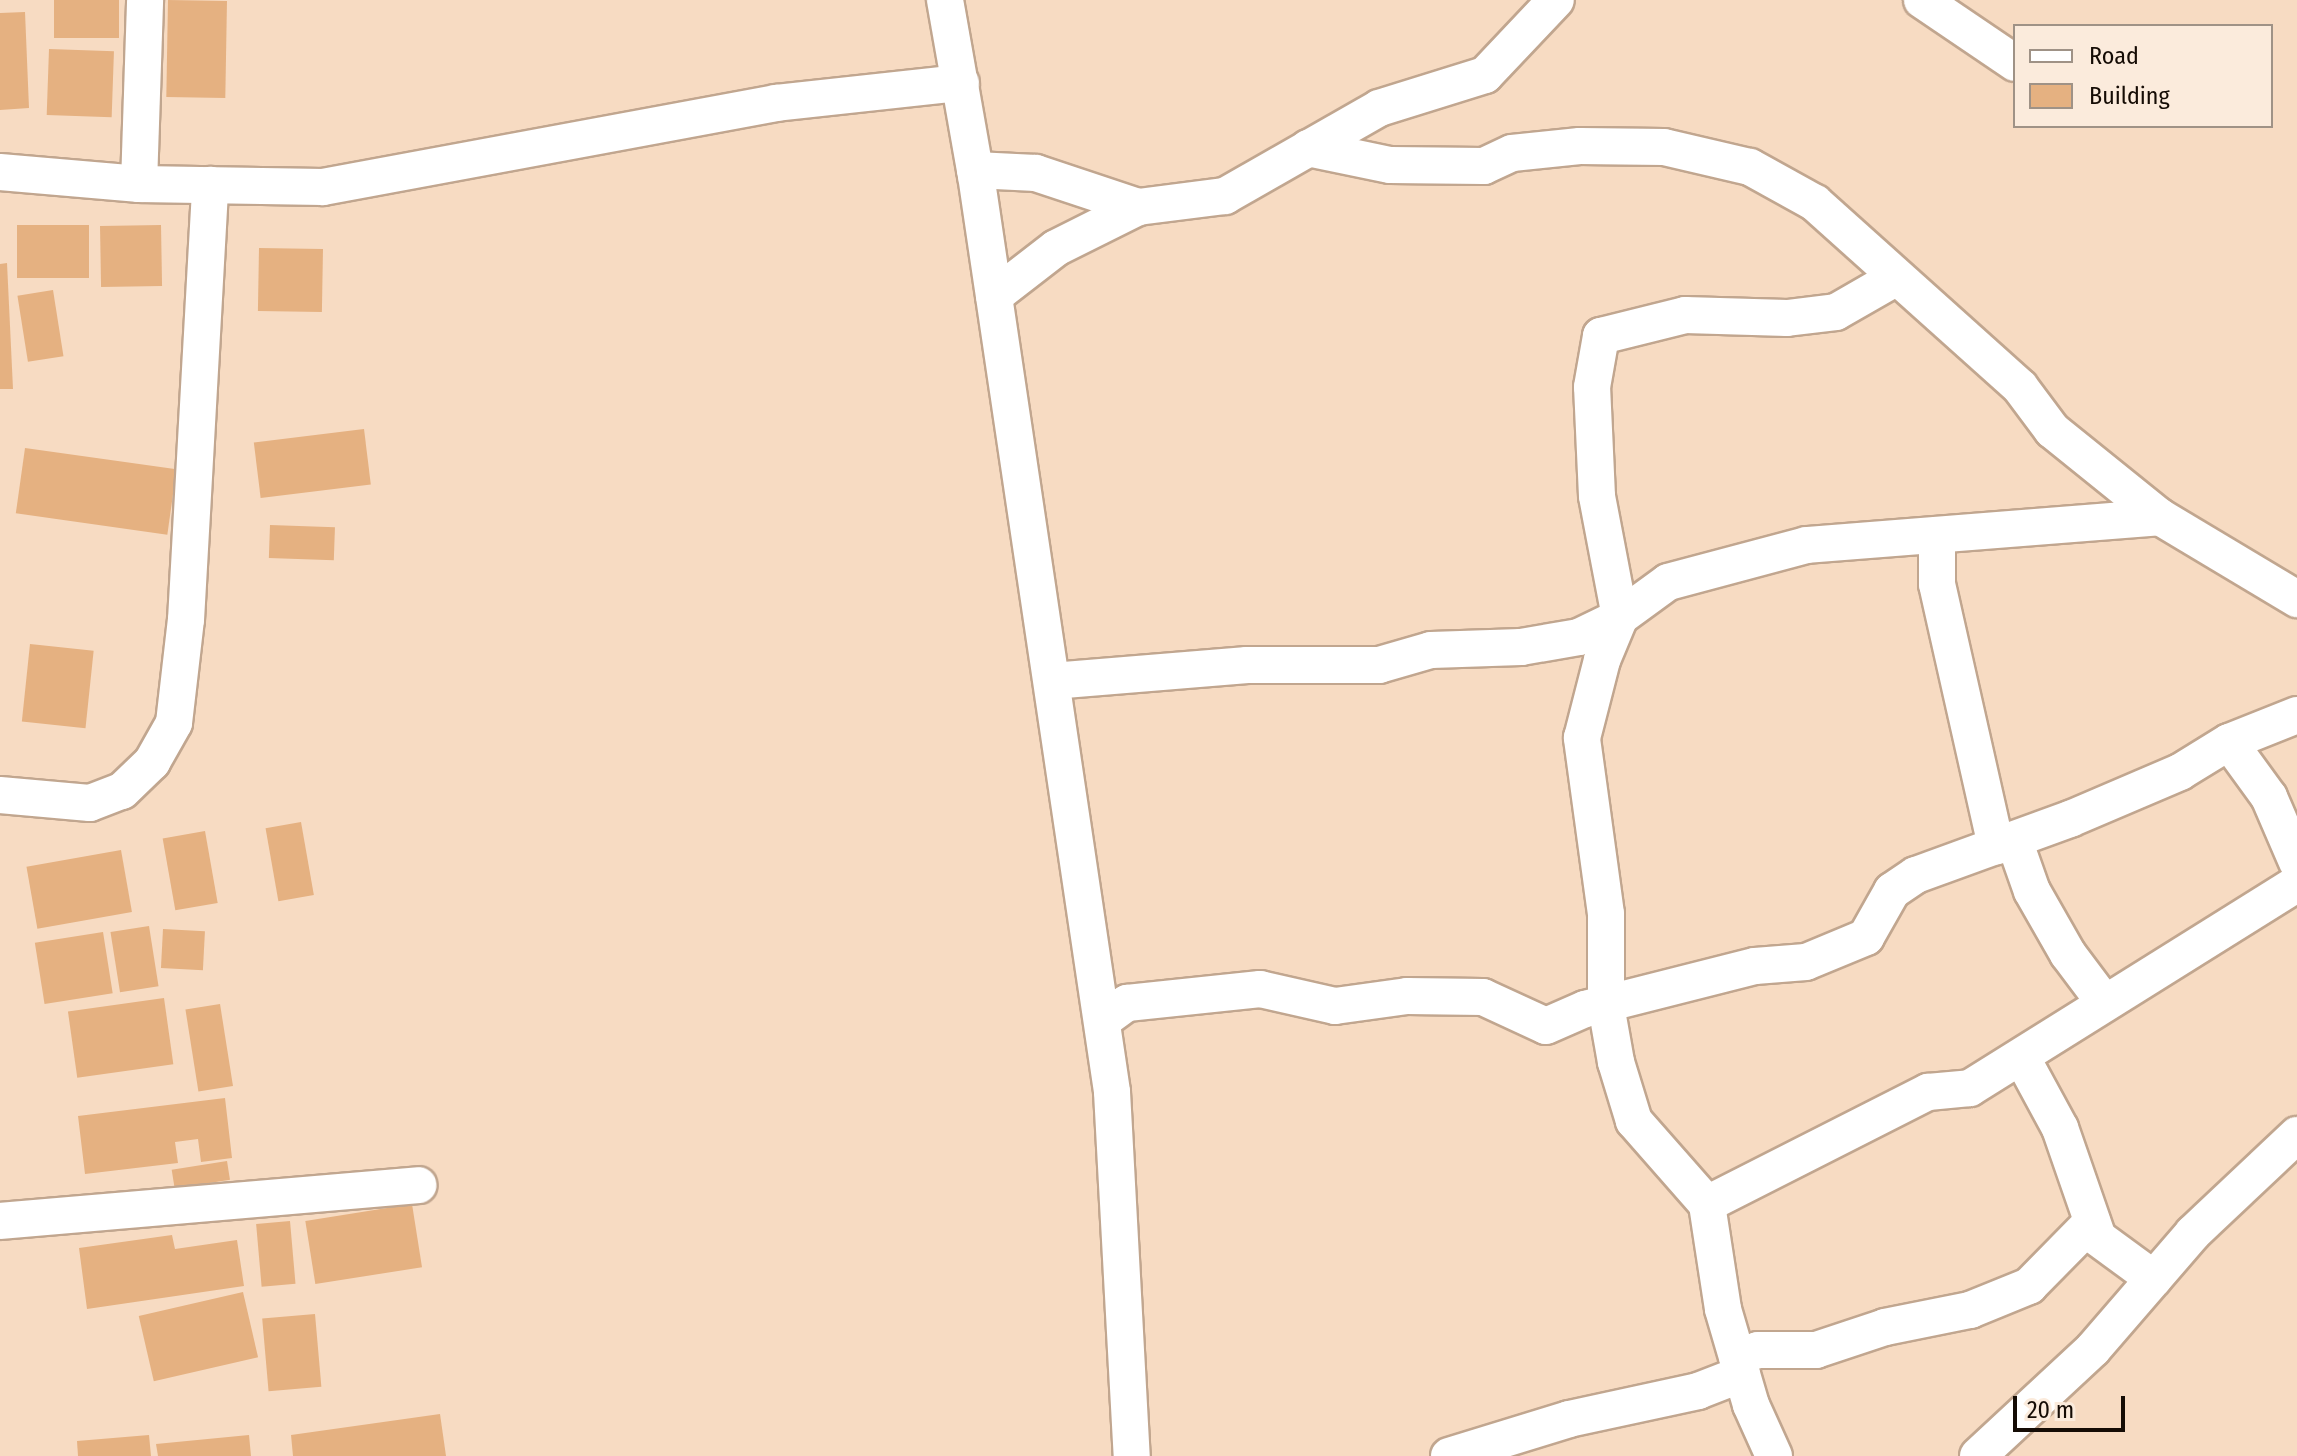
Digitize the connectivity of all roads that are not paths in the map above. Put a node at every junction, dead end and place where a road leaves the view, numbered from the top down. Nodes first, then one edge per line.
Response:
1 (145, 0) edge
2 (945, 0) edge
3 (1556, 0) edge
4 (1922, 0) edge
5 (2013, 62) edge
6 (961, 83) junction
7 (1308, 148) junction
8 (975, 170) junction
9 (0, 172) edge
10 (139, 184) junction
11 (210, 185) junction
12 (1138, 207) junction
13 (1897, 277) junction
14 (994, 296) junction
15 (2160, 517) junction
16 (1937, 535) junction
17 (2297, 599) edge
18 (1620, 617) junction
19 (1052, 681) junction
20 (2297, 715) edge
21 (2229, 742) junction
22 (0, 795) edge
23 (2005, 843) junction
24 (2297, 862) edge
25 (2297, 884) edge
26 (2104, 1002) junction
27 (1606, 1005) junction
28 (1102, 1021) junction
29 (2022, 1058) junction
30 (2297, 1135) edge
31 (418, 1185) dead end
32 (1707, 1204) junction
33 (0, 1221) edge
34 (2092, 1222) junction
35 (2154, 1279) junction
36 (1740, 1365) junction
37 (1132, 1456) edge
38 (1449, 1456) edge
39 (1774, 1456) edge
40 (1978, 1456) edge

1 - 10 street
2 - 6 street
3 - 7 street
4 - 5 street
6 - 8 street
6 - 11 street
7 - 12 street
7 - 13 street
8 - 12 street
8 - 14 street
9 - 10 street
10 - 11 street
11 - 22 street
12 - 14 street
13 - 15 street
13 - 18 street
14 - 19 street
15 - 16 street
15 - 17 street
16 - 18 street
16 - 23 street
18 - 19 street
18 - 27 street
19 - 28 street
20 - 21 street
21 - 23 street
21 - 24 street
23 - 26 street
23 - 27 street
25 - 26 street
26 - 29 street
27 - 28 street
27 - 32 street
28 - 37 street
29 - 32 street
29 - 34 street
30 - 35 street
31 - 33 street
32 - 36 street
34 - 35 street
34 - 36 street
35 - 40 street
36 - 38 street
36 - 39 street

